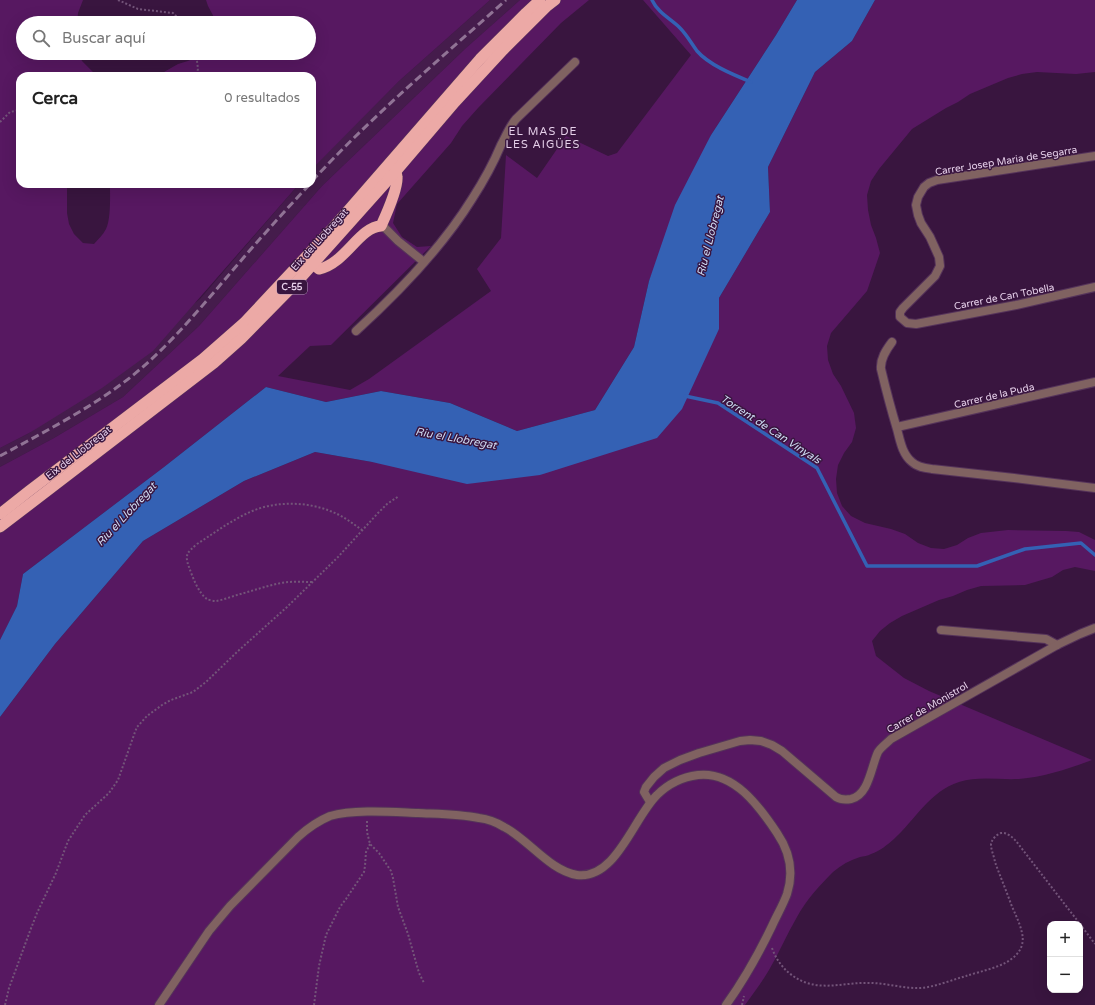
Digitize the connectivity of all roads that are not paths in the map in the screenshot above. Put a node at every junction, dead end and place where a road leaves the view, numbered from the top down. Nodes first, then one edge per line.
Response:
1 (540, 0) edge
2 (555, 0) edge
3 (575, 62) dead end
4 (1095, 156) edge
5 (396, 171) junction
6 (381, 226) junction
7 (424, 262) junction
8 (313, 264) junction
9 (1095, 287) edge
10 (916, 324) joint
11 (356, 331) dead end
12 (892, 342) dead end
13 (1095, 382) edge
14 (897, 427) junction
15 (1095, 488) edge
16 (0, 514) edge
17 (0, 527) edge
18 (1095, 628) edge
19 (941, 630) dead end
20 (1057, 645) junction
21 (650, 802) junction
22 (159, 1005) edge
23 (726, 1005) edge

1 - 16 highway, Eix del Llobregat / C-55
2 - 5 highway, Eix del Llobregat / C-55
3 - 7 street
4 - 10 street, Carrer Josep Maria de Segarra
5 - 6 highway
5 - 8 highway, Eix del Llobregat / C-55
6 - 7 street
6 - 8 highway
7 - 11 street
8 - 17 highway, Eix del Llobregat / C-55
9 - 10 street, Carrer de Can Tobella
12 - 14 street
13 - 14 street, Carrer de la Puda
14 - 15 street
18 - 20 street, Carrer de Monistrol
19 - 20 street
20 - 21 street, Carrer de Monistrol
21 - 22 street
21 - 23 street

